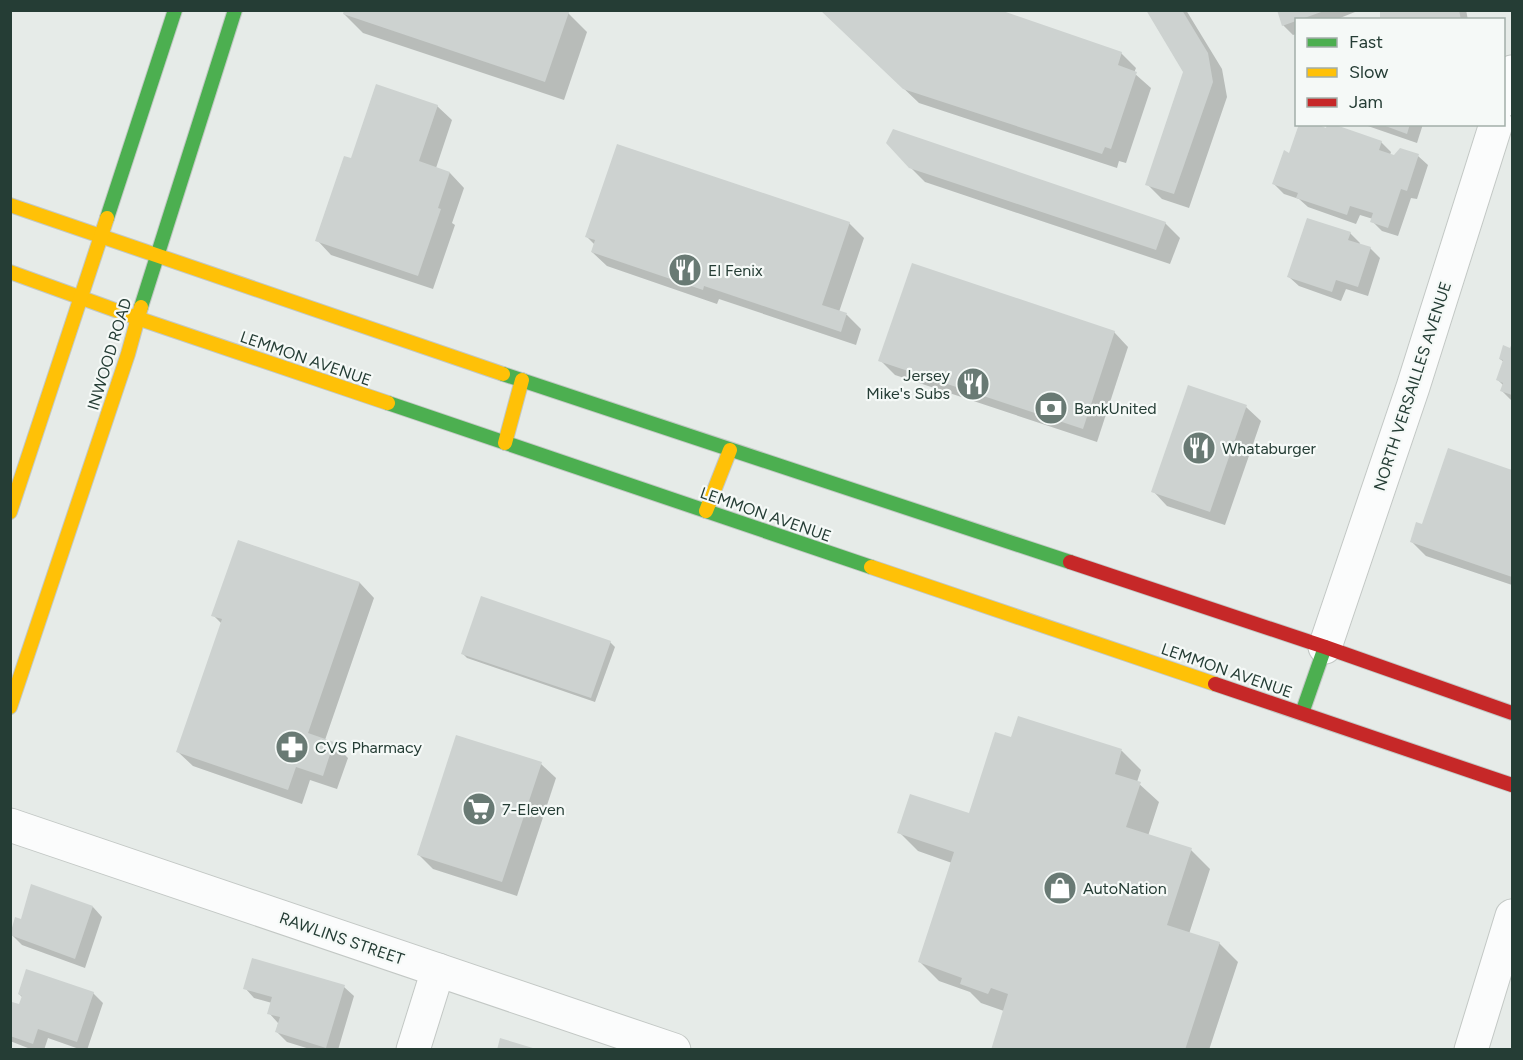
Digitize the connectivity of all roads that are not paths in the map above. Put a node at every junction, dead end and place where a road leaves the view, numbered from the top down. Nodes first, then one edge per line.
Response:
1 (175, 10) edge
2 (235, 10) edge
3 (1512, 72) edge
4 (1505, 94) edge
5 (1495, 126) edge
6 (10, 205) edge
7 (101, 238) junction
8 (158, 257) junction
9 (10, 272) edge
10 (79, 296) junction
11 (137, 318) junction
12 (522, 380) junction
13 (505, 443) junction
14 (730, 450) junction
15 (706, 511) junction
16 (10, 512) edge
17 (1325, 647) junction
18 (10, 707) edge
19 (1302, 713) junction
20 (1512, 713) edge
21 (1512, 785) edge
22 (10, 825) edge
23 (1512, 916) edge
24 (438, 970) junction
25 (413, 1050) edge
26 (674, 1050) edge
27 (1471, 1050) edge

1 - 7 main road
2 - 8 main road, INWOOD ROAD
3 - 4 street
5 - 17 street, NORTH VERSAILLES AVENUE
6 - 7 main road
7 - 8 main road
7 - 10 main road
8 - 11 main road, INWOOD ROAD
8 - 12 main road
9 - 10 main road, LEMMON AVENUE
10 - 11 main road, LEMMON AVENUE
10 - 16 main road
11 - 13 main road, LEMMON AVENUE
11 - 18 main road, INWOOD ROAD
12 - 13 main road
12 - 14 main road
13 - 15 main road, LEMMON AVENUE
14 - 15 main road
14 - 17 main road
15 - 19 main road, LEMMON AVENUE
17 - 19 main road
17 - 20 main road
19 - 21 main road, LEMMON AVENUE
22 - 24 street, RAWLINS STREET
23 - 27 street
24 - 25 street
24 - 26 street, RAWLINS STREET

